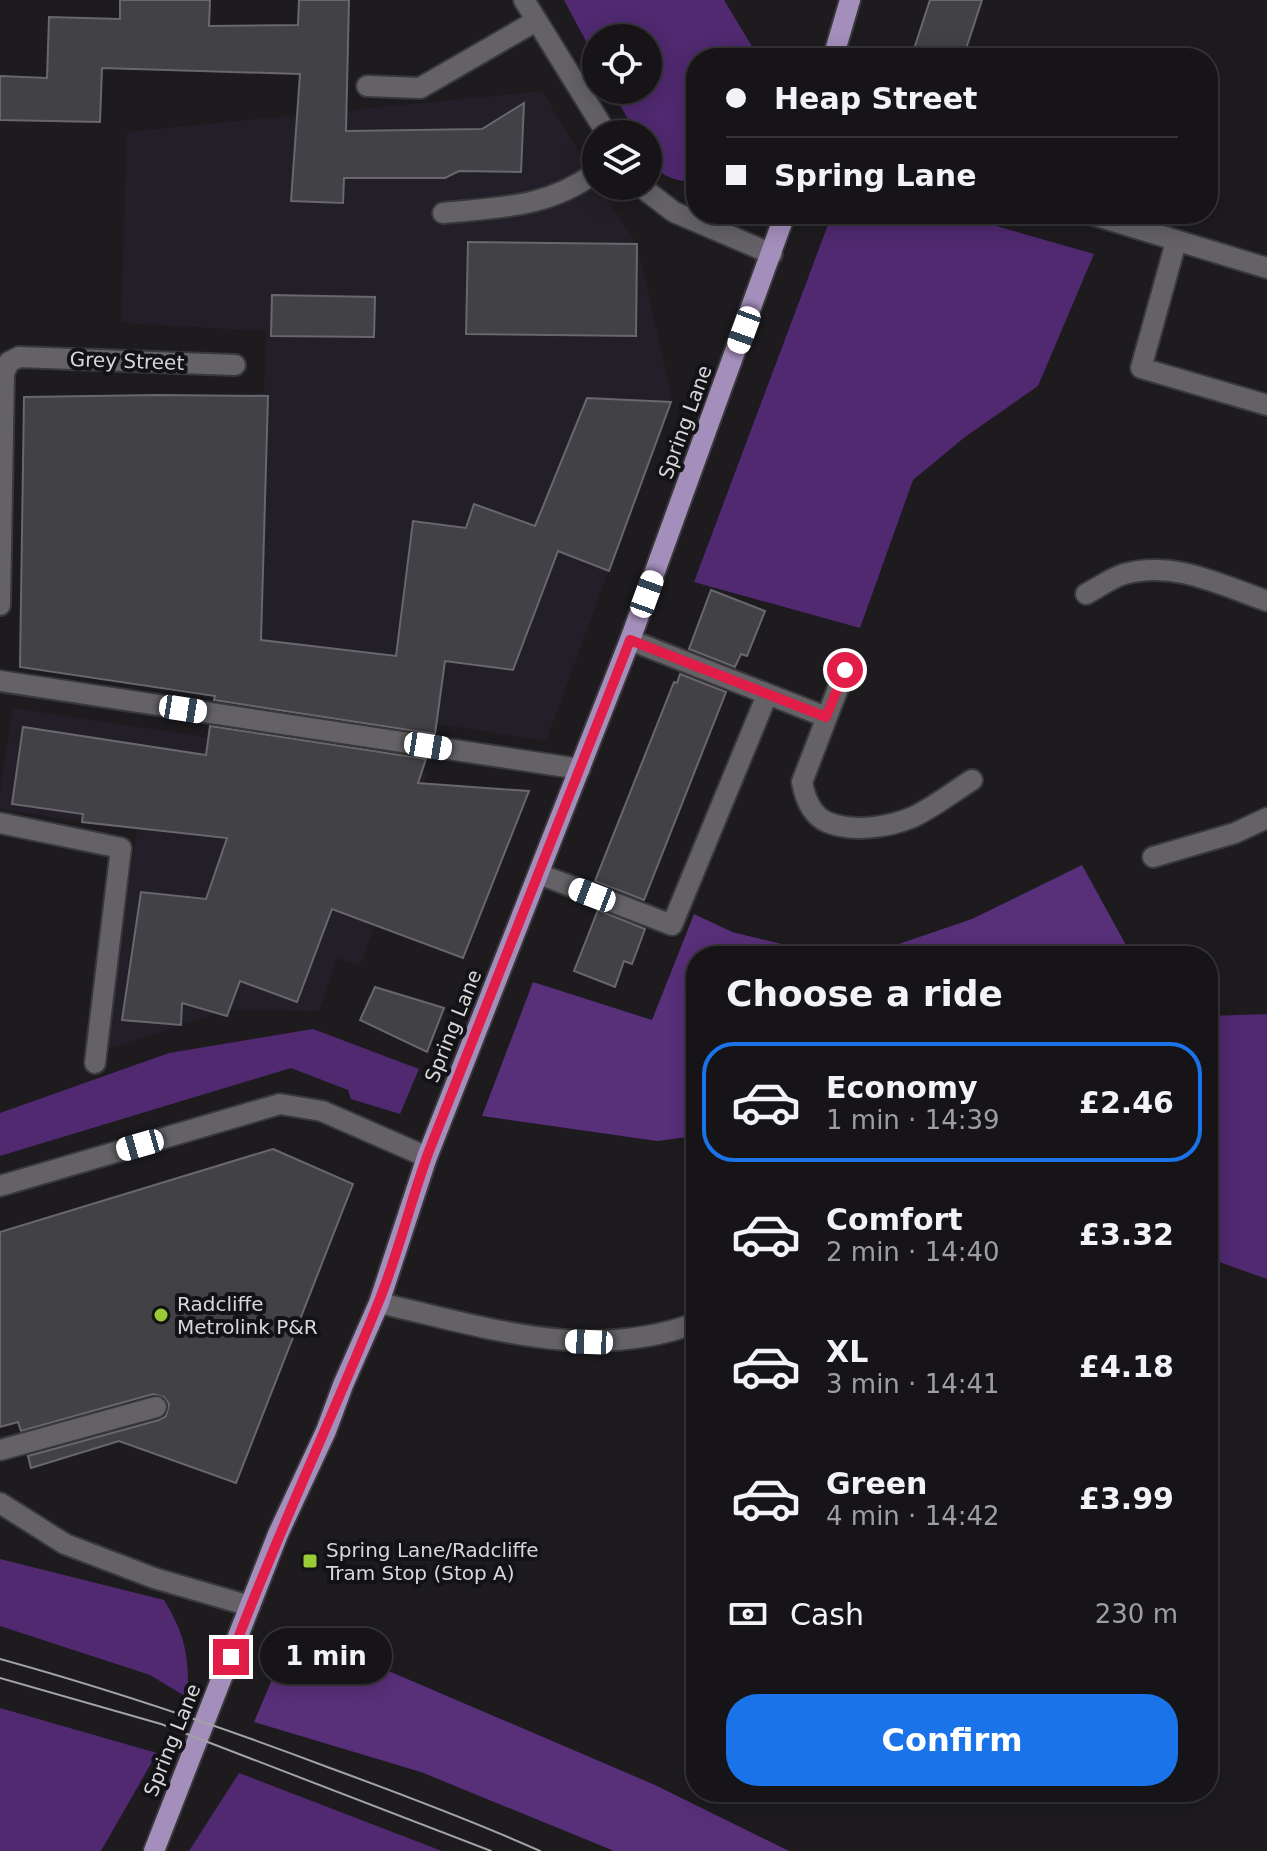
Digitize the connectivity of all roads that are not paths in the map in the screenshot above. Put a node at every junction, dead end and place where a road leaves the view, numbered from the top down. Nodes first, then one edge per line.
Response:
1 (524, 0) edge
2 (850, 0) edge
3 (536, 21) junction
4 (836, 48) edge
5 (367, 86) dead end
6 (598, 120) edge
7 (582, 182) edge
8 (658, 200) edge
9 (443, 213) dead end
10 (686, 217) edge
11 (702, 224) edge
12 (782, 224) edge
13 (1121, 224) edge
14 (1176, 242) junction
15 (772, 254) junction
16 (1267, 268) edge
17 (235, 365) dead end
18 (1267, 405) edge
19 (1086, 594) dead end
20 (1267, 601) edge
21 (0, 605) edge
22 (630, 640) junction
23 (845, 670) dead end
24 (0, 681) edge
25 (767, 695) junction
26 (826, 717) junction
27 (580, 769) junction
28 (972, 780) dead end
29 (1267, 818) edge
30 (0, 823) edge
31 (1153, 857) dead end
32 (539, 874) junction
33 (95, 1063) dead end
34 (427, 1157) junction
35 (0, 1186) edge
36 (379, 1303) junction
37 (686, 1326) edge
38 (156, 1407) dead end
39 (0, 1450) edge
40 (0, 1503) edge
41 (250, 1606) junction
42 (154, 1851) edge

1 - 3 street
2 - 4 main road
3 - 5 street
3 - 6 street
7 - 9 street
8 - 10 street
11 - 15 street
12 - 15 main road, Spring Lane
13 - 14 street
14 - 16 street
14 - 18 street
15 - 22 main road, Spring Lane
17 - 21 street, Grey Street
19 - 20 street
22 - 25 street
22 - 27 main road, Spring Lane
23 - 26 street
24 - 27 street
25 - 26 street
25 - 32 street
26 - 28 street
27 - 32 main road, Spring Lane
29 - 31 street
30 - 33 street
32 - 34 main road, Spring Lane
34 - 35 street
34 - 36 main road, Spring Lane
36 - 37 street
36 - 41 main road, Spring Lane
38 - 39 street
40 - 41 street
41 - 42 main road, Spring Lane

